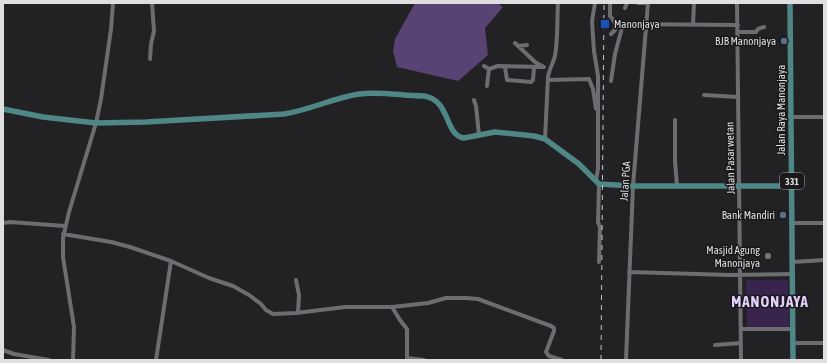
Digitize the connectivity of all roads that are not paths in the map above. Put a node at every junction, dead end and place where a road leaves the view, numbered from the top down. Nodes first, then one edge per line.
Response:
1 (113, 3) edge
2 (152, 3) edge
3 (558, 3) edge
4 (595, 3) edge
5 (610, 3) edge
6 (627, 3) edge
7 (638, 3) edge
8 (648, 3) edge
9 (694, 3) edge
10 (737, 3) edge
11 (790, 3) edge
12 (625, 8) dead end
13 (616, 24) junction
14 (623, 24) junction
15 (646, 24) junction
16 (693, 25) junction
17 (738, 25) junction
18 (764, 27) dead end
19 (738, 32) junction
20 (612, 34) dead end
21 (527, 45) dead end
22 (150, 59) dead end
23 (484, 66) dead end
24 (505, 66) junction
25 (544, 67) junction
26 (534, 68) junction
27 (489, 69) junction
28 (549, 71) junction
29 (548, 80) junction
30 (611, 81) dead end
31 (487, 86) dead end
32 (704, 95) dead end
33 (738, 97) junction
34 (474, 100) dead end
35 (3, 109) edge
36 (597, 113) junction
37 (790, 117) junction
38 (824, 117) edge
39 (676, 120) dead end
40 (96, 123) junction
41 (479, 135) junction
42 (545, 139) junction
43 (598, 182) junction
44 (634, 186) junction
45 (677, 186) junction
46 (739, 186) junction
47 (792, 186) junction
48 (3, 223) edge
49 (793, 223) junction
50 (824, 223) edge
51 (65, 226) junction
52 (63, 234) junction
53 (824, 260) edge
54 (171, 261) junction
55 (599, 262) dead end
56 (793, 262) junction
57 (629, 272) junction
58 (741, 274) junction
59 (793, 274) junction
60 (296, 280) dead end
61 (392, 308) junction
62 (298, 313) junction
63 (742, 329) junction
64 (793, 330) junction
65 (793, 343) junction
66 (824, 343) edge
67 (741, 344) junction
68 (714, 345) dead end
69 (3, 350) edge
70 (49, 360) edge
71 (73, 360) edge
72 (156, 360) edge
73 (424, 360) edge
74 (562, 360) edge
75 (626, 360) edge
76 (741, 360) edge
77 (794, 360) edge

1 - 40 street
2 - 22 street
3 - 28 street
4 - 36 street
5 - 13 street
6 - 12 street
7 - 8 street
8 - 15 street, Jalan PGA
9 - 16 street
10 - 17 street, Jalan Pasar wetan
11 - 37 main road, Jalan Raya Manonjaya / 331
13 - 14 street
13 - 20 street
14 - 15 street
14 - 30 street
15 - 16 street
15 - 44 street, Jalan PGA
16 - 17 street
17 - 19 street, Jalan Pasar wetan
18 - 19 street
19 - 33 street, Jalan Pasar wetan
21 - 25 street
23 - 27 street
24 - 26 street
24 - 26 street
24 - 27 street
25 - 26 street
25 - 28 street
27 - 31 street
28 - 29 street
29 - 36 street
29 - 42 street
32 - 33 street
33 - 46 street, Jalan Pasar wetan
34 - 41 street
35 - 40 main road
36 - 43 street
37 - 38 street
37 - 47 main road, Jalan Raya Manonjaya / 331
39 - 45 street
40 - 41 main road
40 - 51 street
41 - 42 main road
42 - 43 main road
43 - 44 main road
43 - 55 street
44 - 45 main road
44 - 57 street, Jalan PGA
45 - 46 main road
46 - 47 main road
46 - 58 street, Jalan Pasar wetan
47 - 49 main road, Jalan Raya Manonjaya / 331
48 - 51 street
49 - 50 street
49 - 56 main road, Jalan Raya Manonjaya / 331
51 - 52 street
52 - 54 street
52 - 71 street
53 - 56 street
54 - 62 street
54 - 72 street
56 - 59 main road, Jalan Raya Manonjaya / 331
57 - 58 street
57 - 75 street, Jalan PGA
58 - 59 street
58 - 63 street, Jalan Pasar wetan
59 - 64 main road, Jalan Raya Manonjaya / 331
60 - 62 street
61 - 62 street
61 - 73 street
61 - 74 street
63 - 64 street
63 - 67 street, Jalan Pasar wetan
64 - 65 main road, Jalan Raya Manonjaya / 331
65 - 66 street
65 - 77 main road, Jalan Raya Manonjaya / 331
67 - 68 street
67 - 76 street, Jalan Pasar wetan
69 - 70 street

